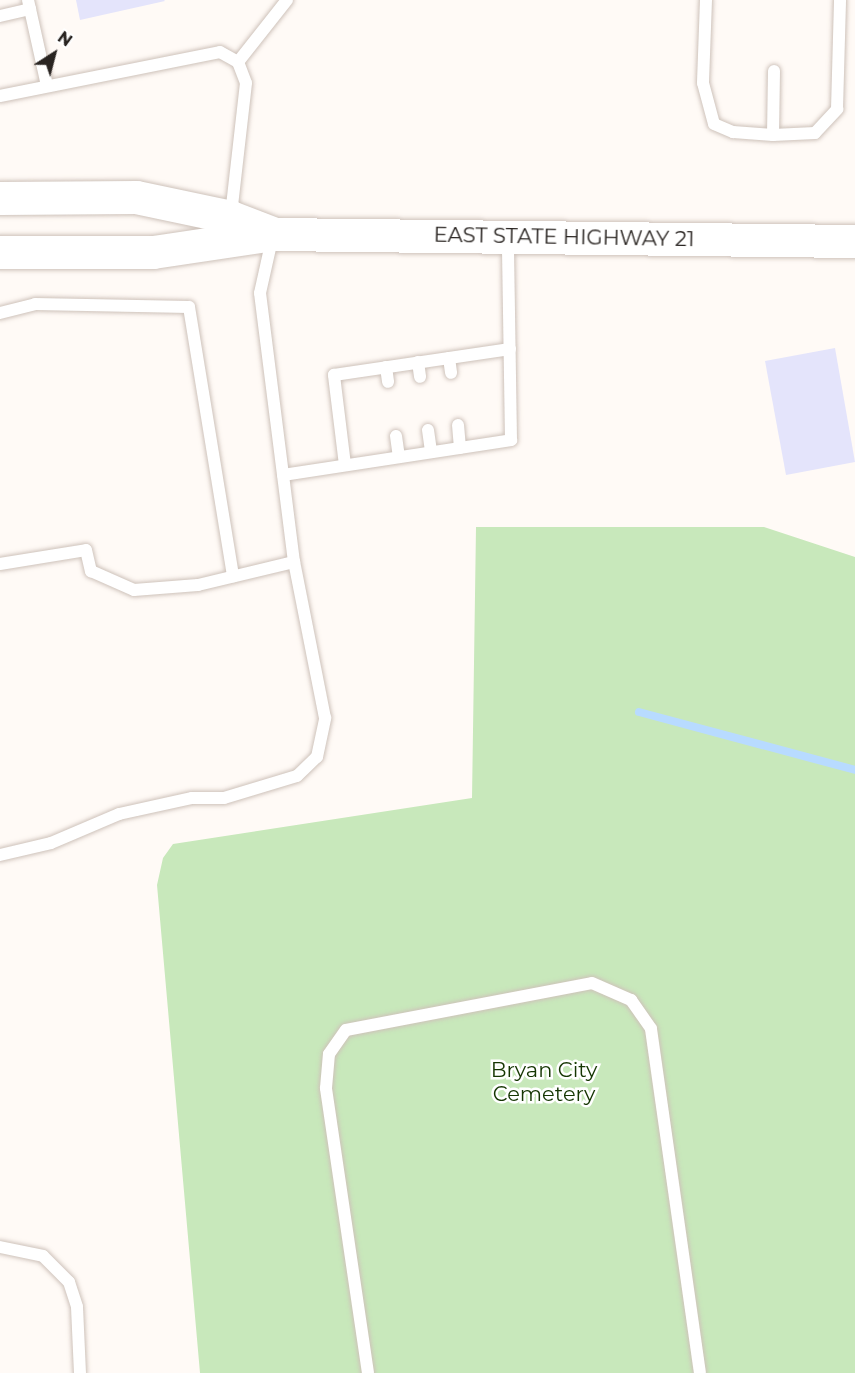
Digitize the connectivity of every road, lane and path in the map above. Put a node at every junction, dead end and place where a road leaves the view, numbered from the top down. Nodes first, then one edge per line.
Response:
1 (287, 0) edge
2 (706, 0) edge
3 (840, 0) edge
4 (28, 5) edge
5 (0, 16) edge
6 (238, 62) junction
7 (774, 71) dead end
8 (47, 86) junction
9 (0, 96) edge
10 (773, 135) junction
11 (0, 198) edge
12 (231, 217) junction
13 (274, 234) junction
14 (508, 237) junction
15 (855, 241) edge
16 (0, 252) edge
17 (0, 313) edge
18 (510, 349) junction
19 (449, 358) junction
20 (418, 362) junction
21 (386, 367) junction
22 (451, 373) dead end
23 (420, 377) dead end
24 (388, 382) dead end
25 (458, 425) dead end
26 (428, 430) dead end
27 (396, 436) dead end
28 (460, 448) junction
29 (431, 452) junction
30 (399, 457) junction
31 (345, 465) junction
32 (283, 475) junction
33 (294, 562) junction
34 (0, 564) edge
35 (233, 576) junction
36 (0, 855) edge
37 (0, 1247) edge
38 (80, 1373) edge
39 (368, 1373) edge
40 (700, 1373) edge

1 - 6 lane
2 - 10 lane
3 - 10 lane
4 - 5 lane
4 - 8 lane
6 - 8 lane
6 - 12 lane
7 - 10 lane
8 - 9 lane
11 - 12 highway, EAST STATE HIGHWAY 21
12 - 13 highway, EAST STATE HIGHWAY 21
13 - 14 highway, EAST STATE HIGHWAY 21
13 - 16 highway, EAST STATE HIGHWAY 21
13 - 32 lane
14 - 15 highway, EAST STATE HIGHWAY 21
14 - 18 lane
17 - 35 lane
18 - 19 lane
18 - 28 lane
19 - 20 lane
19 - 22 lane
20 - 21 lane
20 - 23 lane
21 - 24 lane
21 - 31 lane
25 - 28 lane
26 - 29 lane
27 - 30 lane
28 - 29 lane
29 - 30 lane
30 - 31 lane
31 - 32 lane
32 - 33 lane
33 - 35 lane
33 - 36 lane
34 - 35 lane
37 - 38 lane
39 - 40 lane

